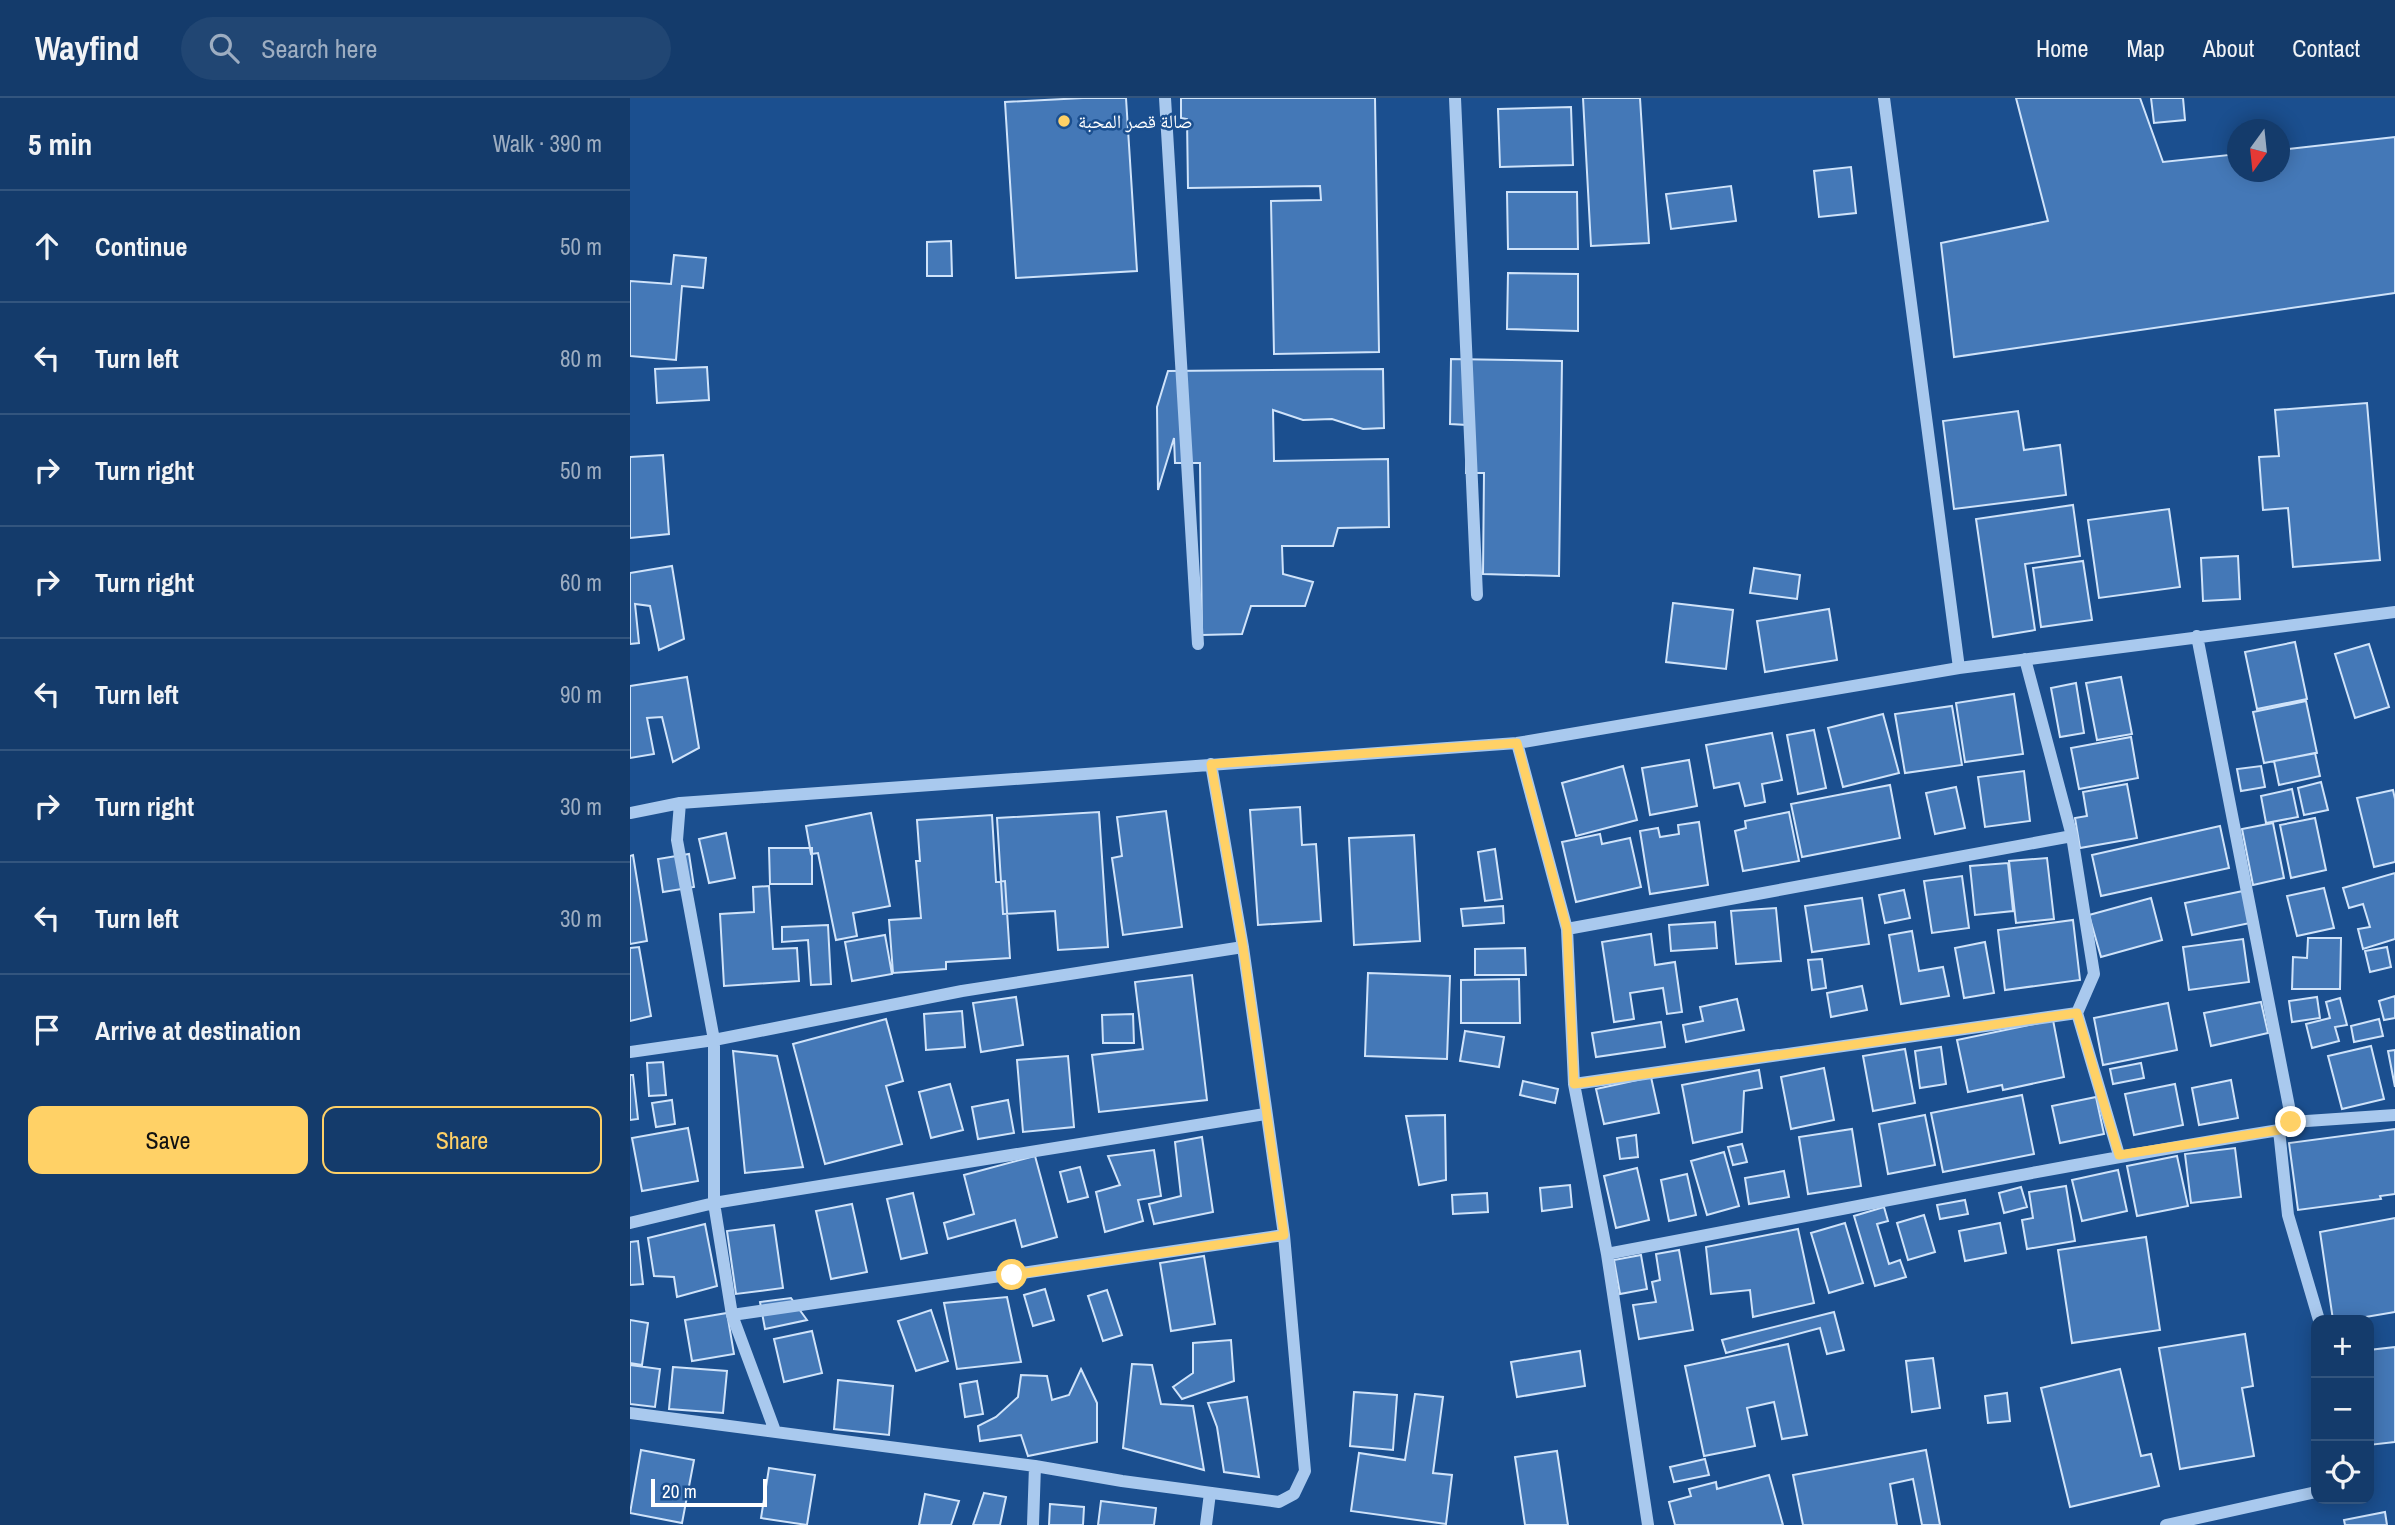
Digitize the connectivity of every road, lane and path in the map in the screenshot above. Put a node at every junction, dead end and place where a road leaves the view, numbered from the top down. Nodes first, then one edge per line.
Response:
1 (1165, 98) edge
2 (1455, 98) edge
3 (1884, 98) edge
4 (1477, 595) dead end
5 (2395, 612) edge
6 (2197, 636) junction
7 (1198, 644) dead end
8 (2025, 659) junction
9 (1959, 668) junction
10 (1517, 743) junction
11 (1211, 764) junction
12 (680, 803) junction
13 (630, 813) edge
14 (2072, 836) junction
15 (1567, 929) junction
16 (1243, 947) junction
17 (2077, 1013) junction
18 (714, 1040) junction
19 (630, 1052) edge
20 (1574, 1084) junction
21 (1265, 1114) junction
22 (2395, 1115) edge
23 (2291, 1122) junction
24 (2279, 1130) junction
25 (2119, 1155) junction
26 (714, 1203) junction
27 (630, 1223) edge
28 (1284, 1235) junction
29 (1607, 1254) junction
30 (732, 1315) junction
31 (2318, 1315) edge
32 (630, 1413) edge
33 (775, 1432) junction
34 (1035, 1466) junction
35 (1210, 1493) junction
36 (2311, 1493) edge
37 (1033, 1525) edge
38 (1206, 1525) edge
39 (1648, 1525) edge
40 (2166, 1525) edge

1 - 7 street
2 - 4 street
3 - 9 street
5 - 6 street
6 - 8 street
6 - 23 street
8 - 9 street
8 - 14 street
9 - 10 street
10 - 11 street
10 - 15 street
11 - 12 street
11 - 16 street
12 - 13 street
12 - 18 street
14 - 15 street
14 - 17 street
15 - 20 street
16 - 18 street
16 - 21 street
17 - 20 street
17 - 25 street
18 - 19 street
18 - 26 street
20 - 29 street
21 - 26 street
21 - 28 street
22 - 23 street
23 - 24 street
24 - 25 street
24 - 31 street
25 - 29 street
26 - 27 street
26 - 30 street
28 - 30 street
28 - 35 street
29 - 39 street
30 - 33 street
32 - 33 street
33 - 34 street
34 - 35 street
34 - 37 street
35 - 38 street
36 - 40 street

